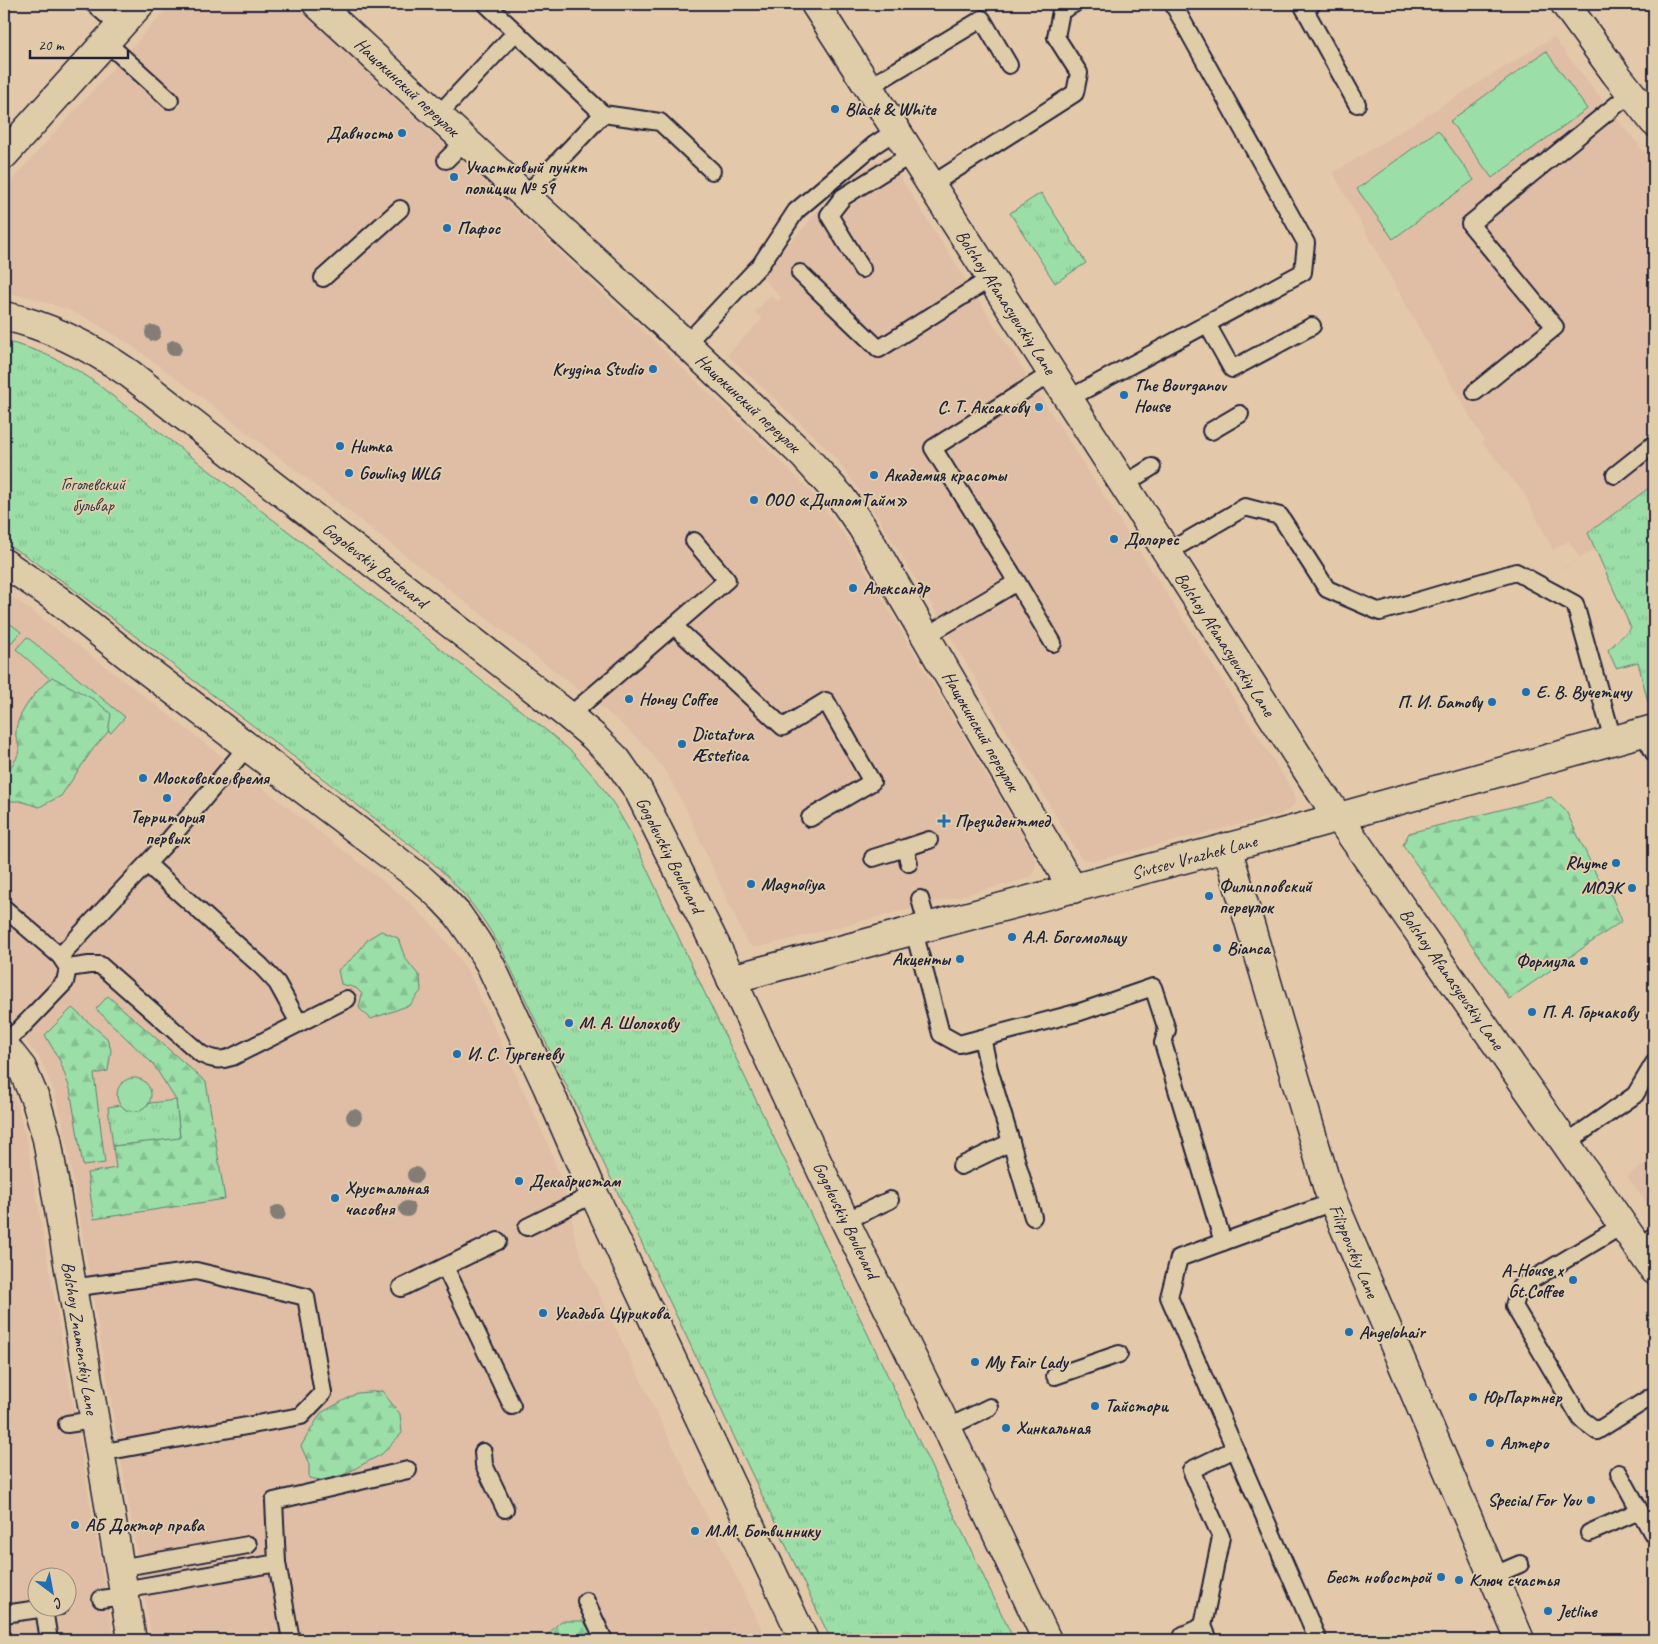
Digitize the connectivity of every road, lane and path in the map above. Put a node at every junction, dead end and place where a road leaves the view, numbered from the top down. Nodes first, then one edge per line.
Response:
1 (94, 4) edge
2 (140, 4) edge
3 (317, 4) edge
4 (486, 4) edge
5 (815, 4) edge
6 (1074, 4) edge
7 (1173, 4) edge
8 (1312, 4) edge
9 (1565, 4) edge
10 (516, 32) junction
11 (113, 34) junction
12 (1009, 65) dead end
13 (869, 87) junction
14 (1631, 92) junction
15 (170, 100) dead end
16 (1357, 104) dead end
17 (603, 114) junction
18 (438, 115) junction
19 (1654, 122) edge
20 (897, 130) junction
21 (465, 141) junction
22 (912, 154) junction
23 (4, 155) edge
24 (446, 160) dead end
25 (712, 171) dead end
26 (931, 185) junction
27 (525, 196) junction
28 (400, 209) dead end
29 (862, 269) dead end
30 (800, 273) dead end
31 (323, 278) dead end
32 (991, 278) junction
33 (4, 316) edge
34 (1207, 324) junction
35 (1312, 326) dead end
36 (686, 344) junction
37 (1052, 373) junction
38 (1475, 392) dead end
39 (1068, 399) junction
40 (1240, 414) dead end
41 (1211, 431) dead end
42 (1654, 444) edge
43 (1152, 467) dead end
44 (1615, 475) dead end
45 (1123, 484) junction
46 (694, 541) dead end
47 (1166, 553) junction
48 (4, 563) edge
49 (1017, 582) junction
50 (674, 626) junction
51 (926, 636) junction
52 (1053, 643) dead end
53 (569, 716) junction
54 (1651, 738) edge
55 (1613, 740) junction
56 (247, 747) junction
57 (1339, 816) junction
58 (810, 818) dead end
59 (929, 840) dead end
60 (1227, 847) junction
61 (873, 858) dead end
62 (147, 864) junction
63 (1073, 889) junction
64 (920, 899) dead end
65 (4, 908) edge
66 (921, 929) junction
67 (64, 962) junction
68 (731, 979) junction
69 (347, 998) dead end
70 (299, 1023) junction
71 (982, 1038) junction
72 (4, 1043) edge
73 (1654, 1063) edge
74 (1010, 1142) junction
75 (1566, 1143) junction
76 (961, 1166) dead end
77 (594, 1194) junction
78 (890, 1200) dead end
79 (1333, 1202) junction
80 (1033, 1217) dead end
81 (845, 1220) junction
82 (527, 1227) dead end
83 (1639, 1236) edge
84 (498, 1241) dead end
85 (1223, 1242) junction
86 (445, 1267) junction
87 (1654, 1270) edge
88 (71, 1288) junction
89 (401, 1288) dead end
90 (1119, 1354) dead end
91 (1055, 1376) dead end
92 (1654, 1395) edge
93 (512, 1406) dead end
94 (990, 1407) dead end
95 (94, 1420) junction
96 (67, 1424) dead end
97 (947, 1428) junction
98 (1235, 1450) junction
99 (483, 1452) dead end
100 (99, 1453) junction
101 (408, 1470) dead end
102 (1619, 1473) dead end
103 (505, 1509) dead end
104 (1639, 1511) junction
105 (1588, 1533) dead end
106 (1654, 1533) edge
107 (248, 1545) dead end
108 (277, 1563) junction
109 (1520, 1564) dead end
110 (1492, 1576) junction
111 (117, 1588) junction
112 (586, 1601) dead end
113 (28, 1611) edge
114 (4, 1614) edge
115 (45, 1616) edge
116 (1206, 1633) edge
117 (1183, 1635) dead end
118 (49, 1640) edge
119 (132, 1640) edge
120 (291, 1640) edge
121 (604, 1640) edge
122 (804, 1640) edge
123 (1047, 1640) edge
124 (1318, 1640) edge
125 (1520, 1640) edge

1 - 11 lane
2 - 11 street
3 - 18 street, Нащокинский переулок
4 - 10 lane
5 - 13 street, Bolshoy Afanasyevskiy Lane
6 - 26 lane
7 - 34 lane
8 - 16 lane
9 - 14 street
10 - 17 lane
10 - 18 lane
11 - 15 lane
11 - 23 street
12 - 13 lane
13 - 20 street, Bolshoy Afanasyevskiy Lane
14 - 19 street
14 - 38 lane
17 - 25 lane
17 - 27 lane
18 - 21 street, Нащокинский переулок
20 - 22 street, Bolshoy Afanasyevskiy Lane
20 - 36 lane
21 - 24 lane
21 - 27 street, Нащокинский переулок
22 - 26 street, Bolshoy Afanasyevskiy Lane
22 - 29 lane
26 - 32 street, Bolshoy Afanasyevskiy Lane
27 - 36 street, Нащокинский переулок
28 - 31 lane
30 - 32 lane
32 - 37 street, Bolshoy Afanasyevskiy Lane
33 - 53 street, Gogolevskiy Boulevard
34 - 35 lane
34 - 39 lane
36 - 51 street, Нащокинский переулок
37 - 39 street, Bolshoy Afanasyevskiy Lane
37 - 49 lane
39 - 45 street, Bolshoy Afanasyevskiy Lane
40 - 41 lane
42 - 44 lane
43 - 45 lane
45 - 47 street, Bolshoy Afanasyevskiy Lane
46 - 50 lane
47 - 55 lane
47 - 57 street, Bolshoy Afanasyevskiy Lane
48 - 56 street
49 - 51 lane
49 - 52 lane
50 - 53 lane
50 - 58 lane
51 - 63 street, Нащокинский переулок
53 - 68 street, Gogolevskiy Boulevard
54 - 55 street, Sivtsev Vrazhek Lane
55 - 57 street, Sivtsev Vrazhek Lane
56 - 62 lane
56 - 77 street
57 - 60 street, Sivtsev Vrazhek Lane
57 - 75 street, Bolshoy Afanasyevskiy Lane
59 - 61 lane
60 - 63 street, Sivtsev Vrazhek Lane
60 - 79 street, Filippovskiy Lane
62 - 67 lane
62 - 70 lane
63 - 66 street, Sivtsev Vrazhek Lane
64 - 66 lane
65 - 67 lane
66 - 68 street, Sivtsev Vrazhek Lane
66 - 71 lane
67 - 70 lane
67 - 72 lane
68 - 81 street, Gogolevskiy Boulevard
69 - 70 lane
71 - 74 lane
71 - 85 lane
72 - 88 street, Bolshoy Znamenskiy Lane
73 - 75 lane
74 - 76 lane
74 - 80 lane
75 - 83 street, Bolshoy Afanasyevskiy Lane
77 - 82 lane
77 - 122 street
78 - 81 lane
79 - 85 lane
79 - 110 street, Filippovskiy Lane
81 - 97 street, Gogolevskiy Boulevard
83 - 87 street, Bolshoy Afanasyevskiy Lane
83 - 92 lane
84 - 86 lane
85 - 98 lane
86 - 89 lane
86 - 93 lane
88 - 95 street, Bolshoy Znamenskiy Lane
88 - 100 lane
90 - 91 lane
94 - 97 lane
95 - 96 lane
95 - 100 street, Bolshoy Znamenskiy Lane
97 - 123 street, Gogolevskiy Boulevard
98 - 116 lane
98 - 124 lane
99 - 103 lane
100 - 111 street, Bolshoy Znamenskiy Lane
101 - 108 lane
102 - 104 lane
104 - 105 lane
104 - 106 lane
107 - 111 lane
108 - 111 lane
108 - 120 lane
109 - 110 lane
110 - 125 street, Filippovskiy Lane
111 - 119 street, Bolshoy Znamenskiy Lane
112 - 121 lane
113 - 114 lane
115 - 118 lane
116 - 117 lane

